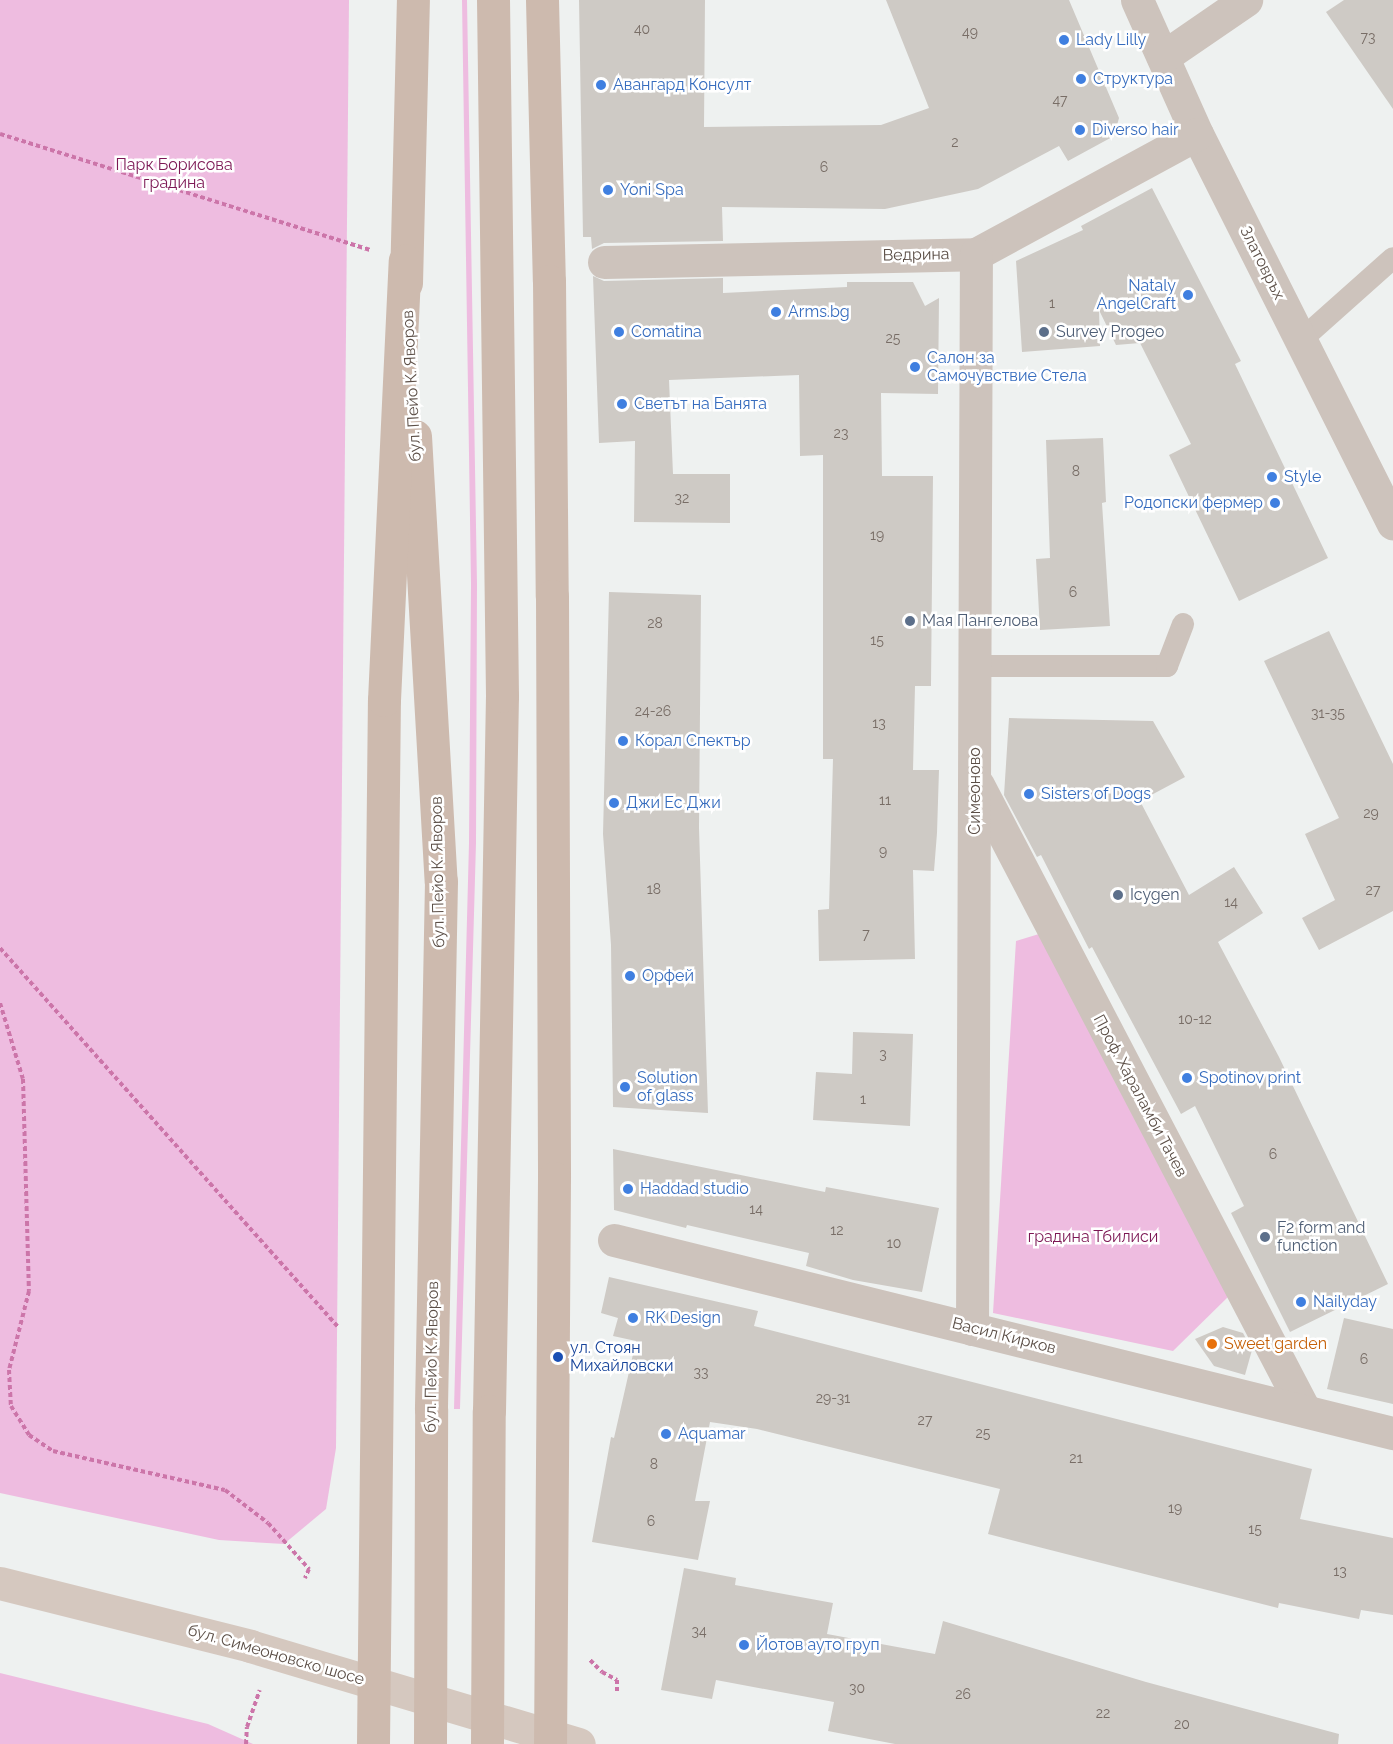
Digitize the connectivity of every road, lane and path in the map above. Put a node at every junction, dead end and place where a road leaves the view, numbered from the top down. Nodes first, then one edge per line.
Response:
1 (413, 0) edge
2 (493, 0) edge
3 (542, 0) edge
4 (1137, 0) edge
5 (1246, 0) edge
6 (1163, 57) junction
7 (0, 134) edge
8 (1197, 134) junction
9 (976, 254) junction
10 (1393, 258) edge
11 (405, 261) junction
12 (604, 262) dead end
13 (1301, 340) junction
14 (1393, 524) edge
15 (1183, 624) dead end
16 (975, 666) junction
17 (975, 780) junction
18 (0, 948) edge
19 (0, 1003) edge
20 (614, 1240) dead end
21 (972, 1329) junction
22 (346, 1336) dead end
23 (1305, 1411) junction
24 (1393, 1433) edge
25 (305, 1578) dead end
26 (0, 1583) edge
27 (587, 1657) dead end
28 (372, 1682) junction
29 (261, 1687) dead end
30 (617, 1691) dead end
31 (560, 1741) edge
32 (246, 1744) edge
33 (373, 1744) edge
34 (430, 1744) edge
35 (487, 1744) edge

1 - 11 main road, бул. Пейо К. Яворов
2 - 35 main road, bridge
3 - 31 main road
4 - 6 street, Златовръх
5 - 6 street
6 - 8 street, Златовръх
7 - 11 path
8 - 9 street, Ведрина
8 - 13 street, Златовръх
9 - 12 street, Ведрина
9 - 16 street, Симеоново
10 - 13 lane
11 - 28 main road
11 - 34 main road, бул. Пейо К. Яворов, bridge
13 - 14 street, Златовръх
15 - 16 lane
16 - 17 street, Симеоново
17 - 21 street, Симеоново
17 - 23 street, Проф. Хараламби Тачев
18 - 22 path
19 - 25 path
20 - 21 street, Васил Кирков
21 - 23 street, Васил Кирков
23 - 24 street, Васил Кирков
26 - 28 main road, бул. Симеоновско шосе
27 - 30 path
28 - 31 main road, бул. Симеоновско шосе
28 - 33 main road
29 - 32 path

